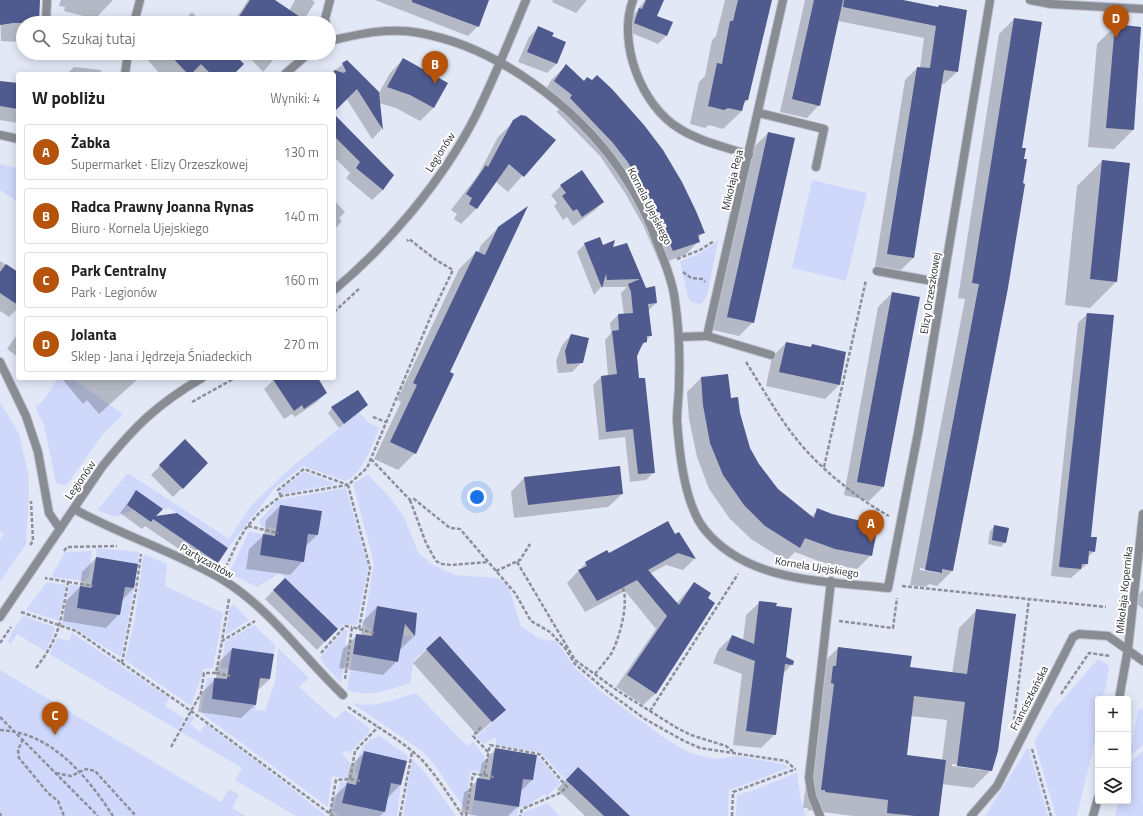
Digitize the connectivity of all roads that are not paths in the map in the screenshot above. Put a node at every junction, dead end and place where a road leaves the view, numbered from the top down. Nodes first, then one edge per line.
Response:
1 (47, 0) edge
2 (140, 0) edge
3 (330, 0) edge
4 (526, 0) edge
5 (633, 0) edge
6 (783, 0) edge
7 (990, 0) edge
8 (1030, 0) edge
9 (1143, 9) edge
10 (46, 16) edge
11 (136, 16) edge
12 (326, 16) edge
13 (336, 40) edge
14 (127, 60) edge
15 (301, 60) edge
16 (500, 64) junction
17 (125, 72) edge
18 (287, 72) edge
19 (759, 114) junction
20 (0, 135) edge
21 (16, 139) edge
22 (749, 155) junction
23 (816, 167) dead end
24 (877, 271) road end
25 (943, 283) junction
26 (336, 288) edge
27 (708, 336) junction
28 (678, 337) junction
29 (771, 355) dead end
30 (0, 362) edge
31 (199, 380) edge
32 (74, 509) junction
33 (1143, 514) edge
34 (60, 529) junction
35 (831, 581) junction
36 (888, 588) joint
37 (0, 616) edge
38 (1128, 649) junction
39 (1143, 661) edge
40 (343, 695) road end
41 (1120, 696) edge
42 (1096, 804) edge
43 (820, 816) edge
44 (971, 816) edge
45 (1093, 816) edge

1 - 10 street
2 - 11 street
3 - 12 street
4 - 16 street, Legionów
5 - 22 street
6 - 19 street, Mikołaja Reja
7 - 25 street, Elizy Orzeszkowej
8 - 9 street
13 - 16 street, Kornela Ujejskiego
14 - 17 street
15 - 18 street
16 - 26 street, Legionów
16 - 28 street, Kornela Ujejskiego
19 - 22 street, Mikołaja Reja
19 - 23 street
20 - 21 street
22 - 27 street, Mikołaja Reja
24 - 25 street
25 - 36 street, Elizy Orzeszkowej
27 - 28 street
27 - 29 street
28 - 35 street, Kornela Ujejskiego
30 - 34 street
31 - 32 street, Legionów
32 - 34 street, Legionów
32 - 40 street, Partyzantów
33 - 38 street, Mikołaja Kopernika
34 - 37 street, Legionów
35 - 36 street, Kornela Ujejskiego
35 - 43 street
38 - 39 street, Mikołaja Kopernika
38 - 41 street
38 - 44 street, Franciszkańska
42 - 45 street

